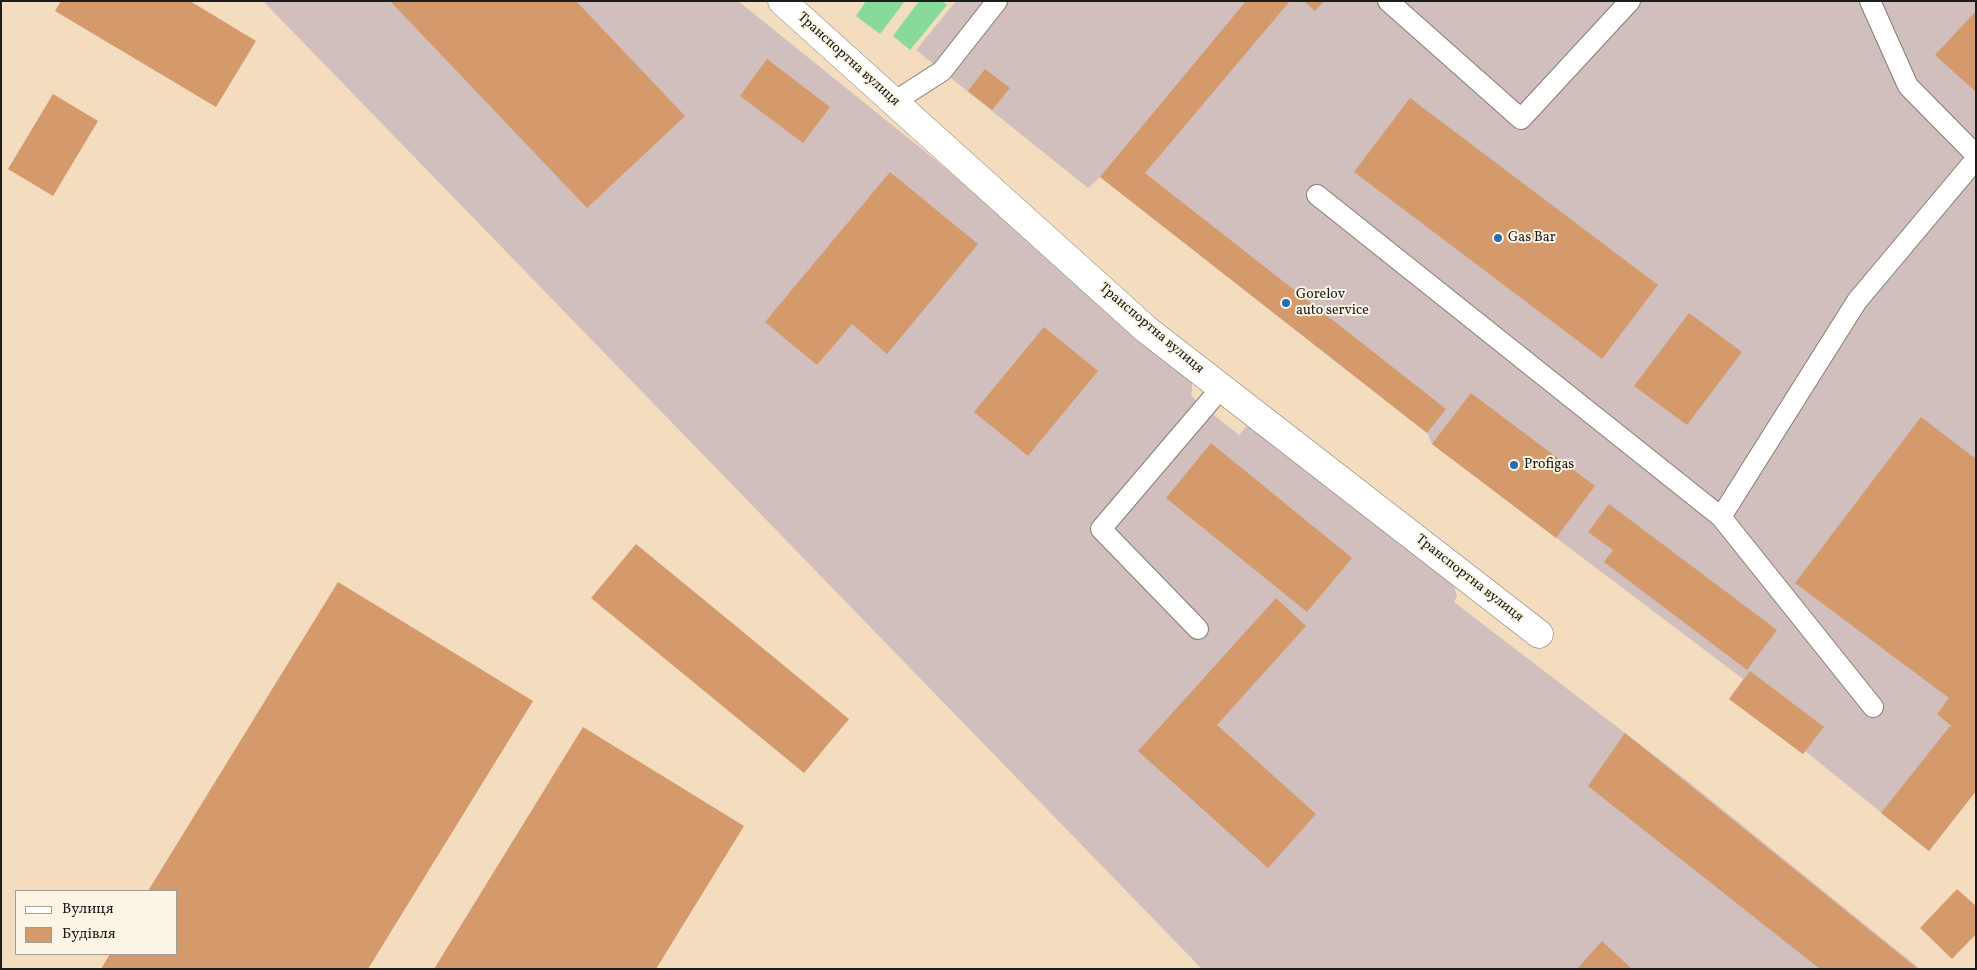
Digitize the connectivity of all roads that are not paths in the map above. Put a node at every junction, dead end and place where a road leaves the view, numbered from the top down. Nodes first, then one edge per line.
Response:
1 (782, 1) edge
2 (997, 1) edge
3 (1388, 1) edge
4 (1630, 1) edge
5 (1870, 1) edge
6 (894, 102) junction
7 (1976, 155) edge
8 (1976, 159) edge
9 (1317, 195) dead end
10 (1222, 388) junction
11 (1721, 517) junction
12 (1198, 629) dead end
13 (1539, 634) dead end
14 (1873, 707) dead end

1 - 6 street, Транспортна вулиця
2 - 6 lane
3 - 4 lane
5 - 7 lane
6 - 10 street, Транспортна вулиця
8 - 11 lane
9 - 11 lane
10 - 12 lane
10 - 13 street, Транспортна вулиця
11 - 14 lane

